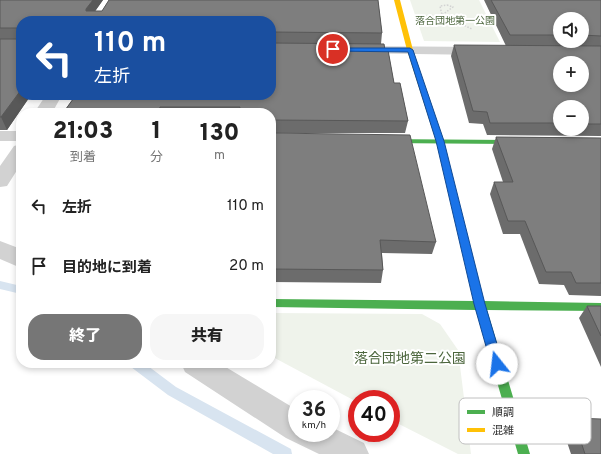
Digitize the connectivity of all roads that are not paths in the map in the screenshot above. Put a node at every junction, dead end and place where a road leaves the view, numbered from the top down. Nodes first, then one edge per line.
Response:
1 (397, 0) edge
2 (341, 49) edge
3 (410, 50) junction
4 (498, 51) edge
5 (0, 136) edge
6 (16, 136) edge
7 (371, 140) edge
8 (440, 141) junction
9 (532, 142) edge
10 (16, 157) edge
11 (0, 181) edge
12 (0, 249) edge
13 (16, 257) edge
14 (276, 303) edge
15 (480, 304) junction
16 (601, 307) edge
17 (203, 368) edge
18 (508, 398) edge
19 (288, 421) edge
20 (328, 442) edge
21 (521, 444) edge
22 (353, 454) edge
23 (524, 454) edge

1 - 3 street
2 - 3 street
3 - 4 street
3 - 8 street
5 - 6 street
7 - 8 street
8 - 9 street
8 - 15 street
10 - 11 street
12 - 13 street
14 - 15 street
15 - 16 street
15 - 18 street
17 - 19 street
20 - 22 street
21 - 23 street

